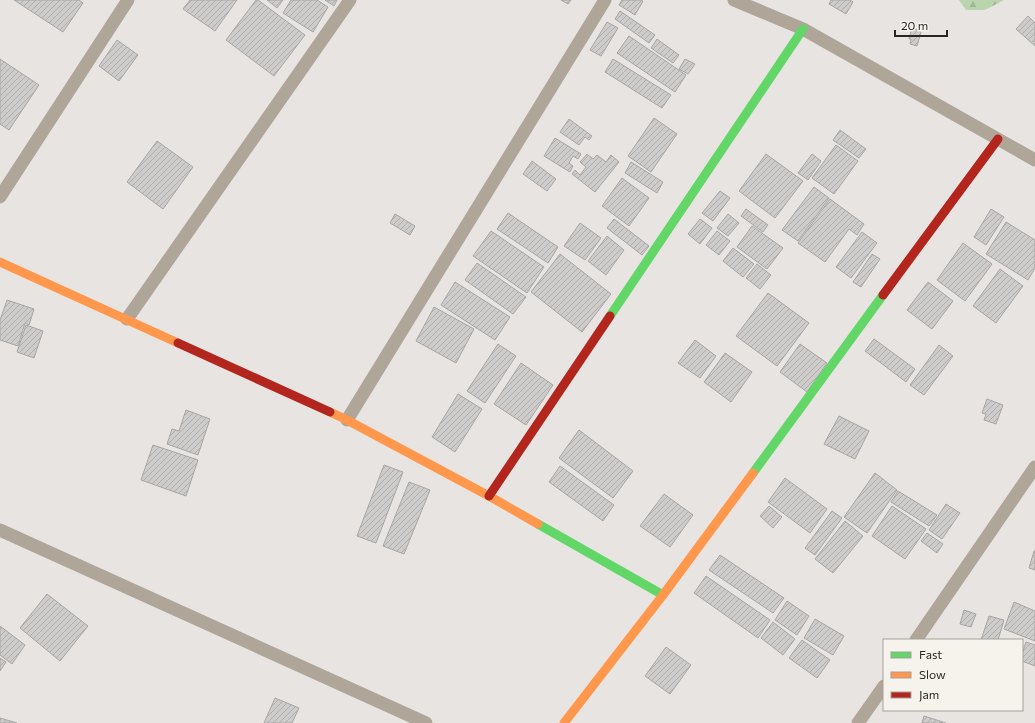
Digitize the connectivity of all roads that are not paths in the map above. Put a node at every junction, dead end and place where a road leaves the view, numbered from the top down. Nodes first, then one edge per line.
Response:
1 (128, 0) edge
2 (350, 0) edge
3 (605, 0) edge
4 (734, 0) edge
5 (803, 29) junction
6 (998, 139) junction
7 (1035, 160) edge
8 (0, 196) edge
9 (0, 262) edge
10 (127, 319) junction
11 (347, 420) junction
12 (1035, 466) edge
13 (489, 496) junction
14 (0, 530) edge
15 (663, 595) junction
16 (917, 639) edge
17 (883, 687) edge
18 (426, 723) edge
19 (564, 723) edge
20 (858, 723) edge

1 - 8 street
2 - 10 street
3 - 11 street
4 - 5 street
5 - 6 street
5 - 13 street
6 - 7 street
6 - 15 street
9 - 10 street
10 - 11 street
11 - 13 street
12 - 16 street
13 - 15 street
14 - 18 street
15 - 19 street
17 - 20 street

